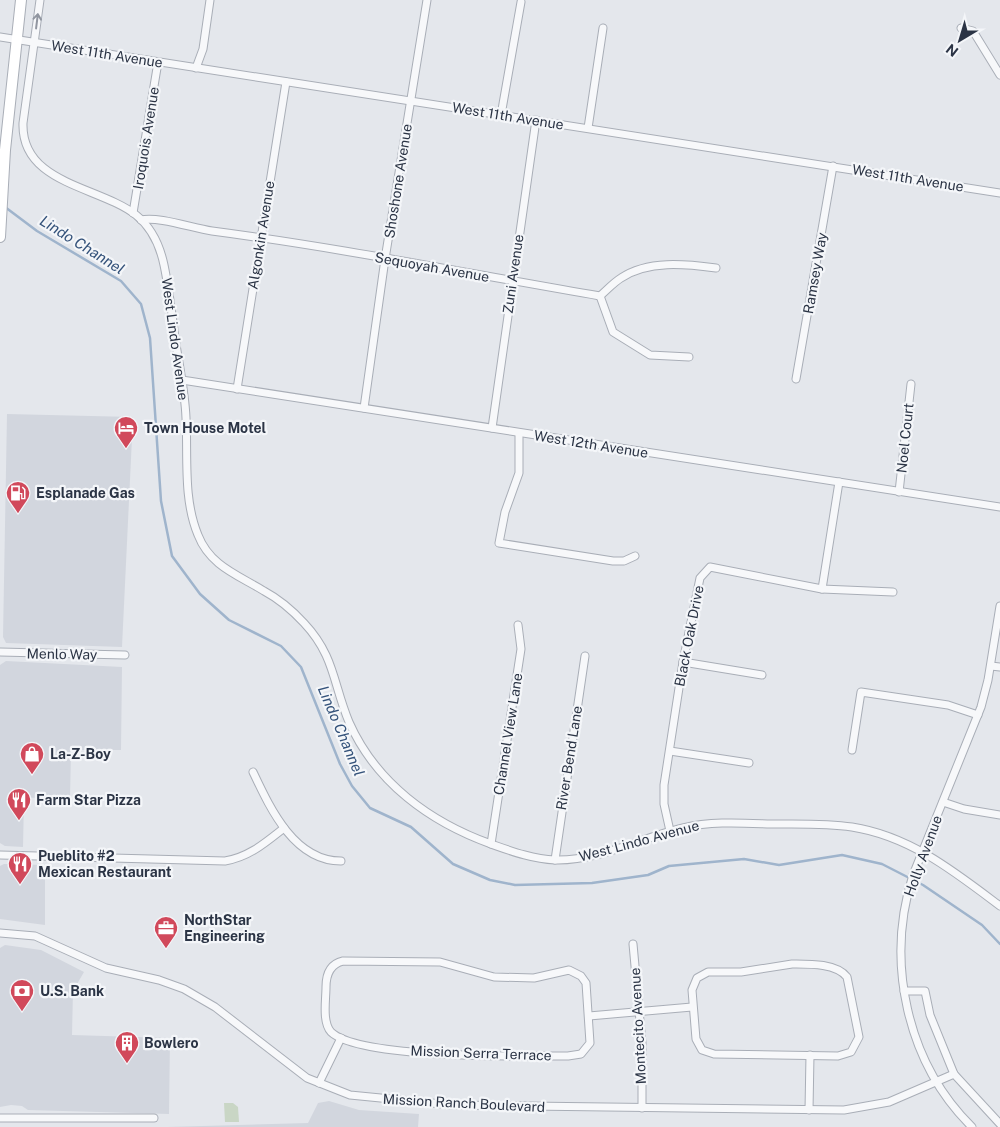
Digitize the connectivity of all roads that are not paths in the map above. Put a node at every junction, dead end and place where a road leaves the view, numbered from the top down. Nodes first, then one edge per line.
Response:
1 (21, 0) edge
2 (40, 0) edge
3 (210, 0) edge
4 (427, 0) edge
5 (521, 2) dead end
6 (603, 28) dead end
7 (961, 28) dead end
8 (0, 37) edge
9 (15, 39) junction
10 (34, 42) junction
11 (158, 62) junction
12 (196, 68) junction
13 (1000, 75) edge
14 (286, 82) junction
15 (411, 101) junction
16 (501, 115) junction
17 (536, 120) junction
18 (588, 128) junction
19 (833, 166) junction
20 (1000, 193) edge
21 (133, 212) junction
22 (141, 220) junction
23 (0, 232) edge
24 (261, 237) junction
25 (385, 259) junction
26 (716, 268) dead end
27 (512, 281) junction
28 (600, 296) junction
29 (689, 357) dead end
30 (796, 379) dead end
31 (182, 380) junction
32 (911, 384) dead end
33 (237, 389) junction
34 (364, 408) junction
35 (492, 428) junction
36 (519, 433) junction
37 (839, 482) junction
38 (899, 492) junction
39 (1000, 507) edge
40 (635, 556) dead end
41 (822, 589) junction
42 (893, 592) dead end
43 (1000, 606) edge
44 (518, 625) dead end
45 (0, 652) edge
46 (125, 655) dead end
47 (585, 656) dead end
48 (683, 662) junction
49 (990, 666) junction
50 (1000, 667) edge
51 (762, 675) dead end
52 (978, 715) junction
53 (852, 750) dead end
54 (670, 751) junction
55 (748, 762) dead end
56 (253, 772) dead end
57 (943, 802) junction
58 (1000, 814) edge
59 (284, 828) junction
60 (670, 831) junction
61 (491, 844) junction
62 (923, 852) junction
63 (0, 855) edge
64 (341, 860) dead end
65 (555, 860) junction
66 (1000, 906) edge
67 (0, 933) edge
68 (633, 944) dead end
69 (904, 991) junction
70 (692, 1007) junction
71 (639, 1012) junction
72 (589, 1016) junction
73 (341, 1038) junction
74 (810, 1055) junction
75 (954, 1074) junction
76 (937, 1082) junction
77 (318, 1083) junction
78 (642, 1108) junction
79 (809, 1110) junction
80 (0, 1118) edge
81 (154, 1118) dead end
82 (1000, 1124) edge
83 (972, 1127) edge

1 - 9 main road
10 -> 2 street, West Lindo Avenue
3 - 12 street
4 - 15 street, Shoshone Avenue
5 - 16 street
6 - 18 street
7 - 13 street
8 - 9 street, West 11th Avenue
9 - 10 street, West 11th Avenue
9 - 23 main road
10 - 11 street, West 11th Avenue
10 - 21 street, West Lindo Avenue
11 - 12 street, West 11th Avenue
11 - 21 street, Iroquois Avenue
12 - 14 street, West 11th Avenue
14 - 15 street, West 11th Avenue
14 - 24 street, Algonkin Avenue
15 - 16 street, West 11th Avenue
15 - 25 street, Shoshone Avenue
16 - 17 street, West 11th Avenue
17 - 18 street, West 11th Avenue
17 - 27 street, Zuni Avenue
18 - 19 street, West 11th Avenue
19 - 20 street, West 11th Avenue
19 - 30 street, Ramsey Way
21 - 22 street, West Lindo Avenue
22 - 24 street, Sequoyah Avenue
22 - 31 street, West Lindo Avenue
24 - 25 street, Sequoyah Avenue
24 - 33 street, Algonkin Avenue
25 - 27 street, Sequoyah Avenue
25 - 34 street, Shoshone Avenue
26 - 28 street
27 - 28 street, Sequoyah Avenue
27 - 35 street, Zuni Avenue
28 - 29 street
31 - 33 street, West 12th Avenue
31 - 61 street, West Lindo Avenue
32 - 38 street, Noel Court
33 - 34 street, West 12th Avenue
34 - 35 street, West 12th Avenue
35 - 36 street, West 12th Avenue
36 - 37 street, West 12th Avenue
36 - 40 street
37 - 38 street, West 12th Avenue
37 - 41 street
38 - 39 street, West 12th Avenue
41 - 42 street, Black Oak Drive
41 - 48 street, Black Oak Drive
43 - 49 street, Holly Avenue
44 - 61 street, Channel View Lane
45 - 46 street, Menlo Way
47 - 65 street, River Bend Lane
48 - 51 street
48 - 54 street, Black Oak Drive
49 - 50 street
49 - 52 street, Holly Avenue
52 - 53 street
52 - 57 street, Holly Avenue
54 - 55 street
54 - 60 street, Black Oak Drive
56 - 59 street
57 - 58 street
57 - 62 street, Holly Avenue
59 - 63 street
59 - 64 street
60 - 62 street, West Lindo Avenue
60 - 65 street, West Lindo Avenue
61 - 65 street, West Lindo Avenue
62 - 66 street, West Lindo Avenue
62 - 69 street, Holly Avenue
67 - 77 street, Mission Ranch Boulevard
68 - 71 street, Montecito Avenue
69 - 75 street
69 - 76 street, Holly Avenue
70 - 71 street
70 - 74 street
70 - 74 street
71 - 72 street
71 - 78 street, Montecito Avenue
72 - 73 street, Mission Serra Terrace
72 - 73 street, Mission Serra Terrace
73 - 77 street
74 - 79 street
75 - 76 street, Mission Ranch Boulevard
75 - 82 street
76 - 79 street, Mission Ranch Boulevard
76 - 83 street, Holly Avenue
77 - 78 street, Mission Ranch Boulevard
78 - 79 street, Mission Ranch Boulevard
80 - 81 street

